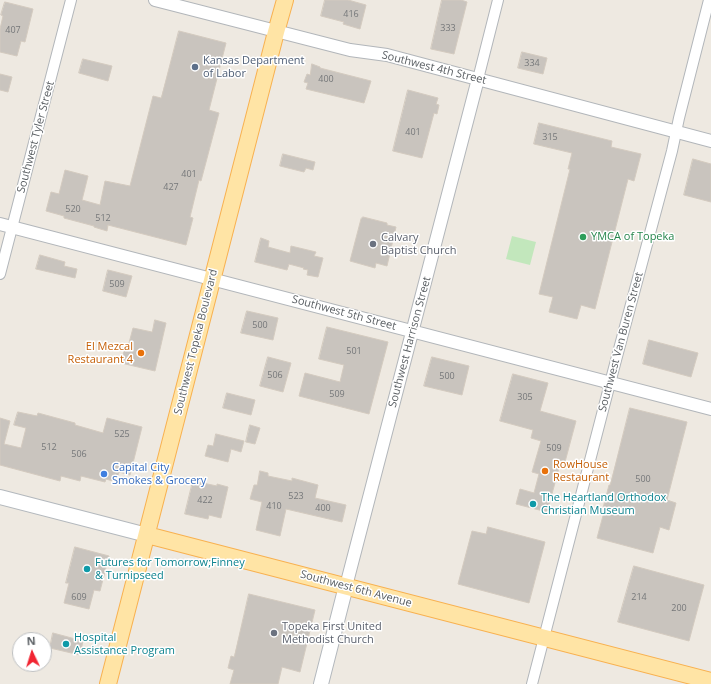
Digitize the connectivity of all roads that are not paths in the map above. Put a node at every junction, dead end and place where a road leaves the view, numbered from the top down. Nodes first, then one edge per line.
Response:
1 (71, 0) edge
2 (155, 0) edge
3 (285, 0) edge
4 (498, 0) edge
5 (709, 0) edge
6 (276, 32) junction
7 (478, 79) junction
8 (676, 131) junction
9 (711, 141) edge
10 (0, 224) edge
11 (12, 227) junction
12 (0, 274) edge
13 (212, 279) junction
14 (412, 331) junction
15 (610, 383) junction
16 (711, 409) edge
17 (0, 497) edge
18 (147, 535) junction
19 (346, 586) junction
20 (544, 638) junction
21 (711, 681) edge
22 (108, 684) edge
23 (321, 684) edge
24 (532, 684) edge

1 - 11 street, Southwest Tyler Street
2 - 6 street, Southwest 4th Street
3 - 6 main road, Southwest Topeka Boulevard
4 - 7 street, Southwest Harrison Street
5 - 8 street, Southwest Van Buren Street
6 - 7 street, Southwest 4th Street
6 - 13 main road, Southwest Topeka Boulevard
7 - 8 street, Southwest 4th Street
7 - 14 street, Southwest Harrison Street
8 - 9 street, Southwest 4th Street
8 - 15 street, Southwest Van Buren Street
10 - 11 street, Southwest 5th Street
11 - 12 street, Southwest Tyler Street
11 - 13 street, Southwest 5th Street
13 - 14 street, Southwest 5th Street
13 - 18 main road, Southwest Topeka Boulevard
14 - 15 street, Southwest 5th Street
14 - 19 street, Southwest Harrison Street
15 - 16 street, Southwest 5th Street
15 - 20 street, Southwest Van Buren Street
17 - 18 main road, Southwest 6th Avenue
18 - 19 main road, Southwest 6th Avenue
18 - 22 main road, Southwest Topeka Boulevard
19 - 20 main road, Southwest 6th Avenue
19 - 23 main road, Southwest Harrison Street
20 - 21 main road, Southwest 6th Avenue
20 - 24 street, Southwest Van Buren Street

